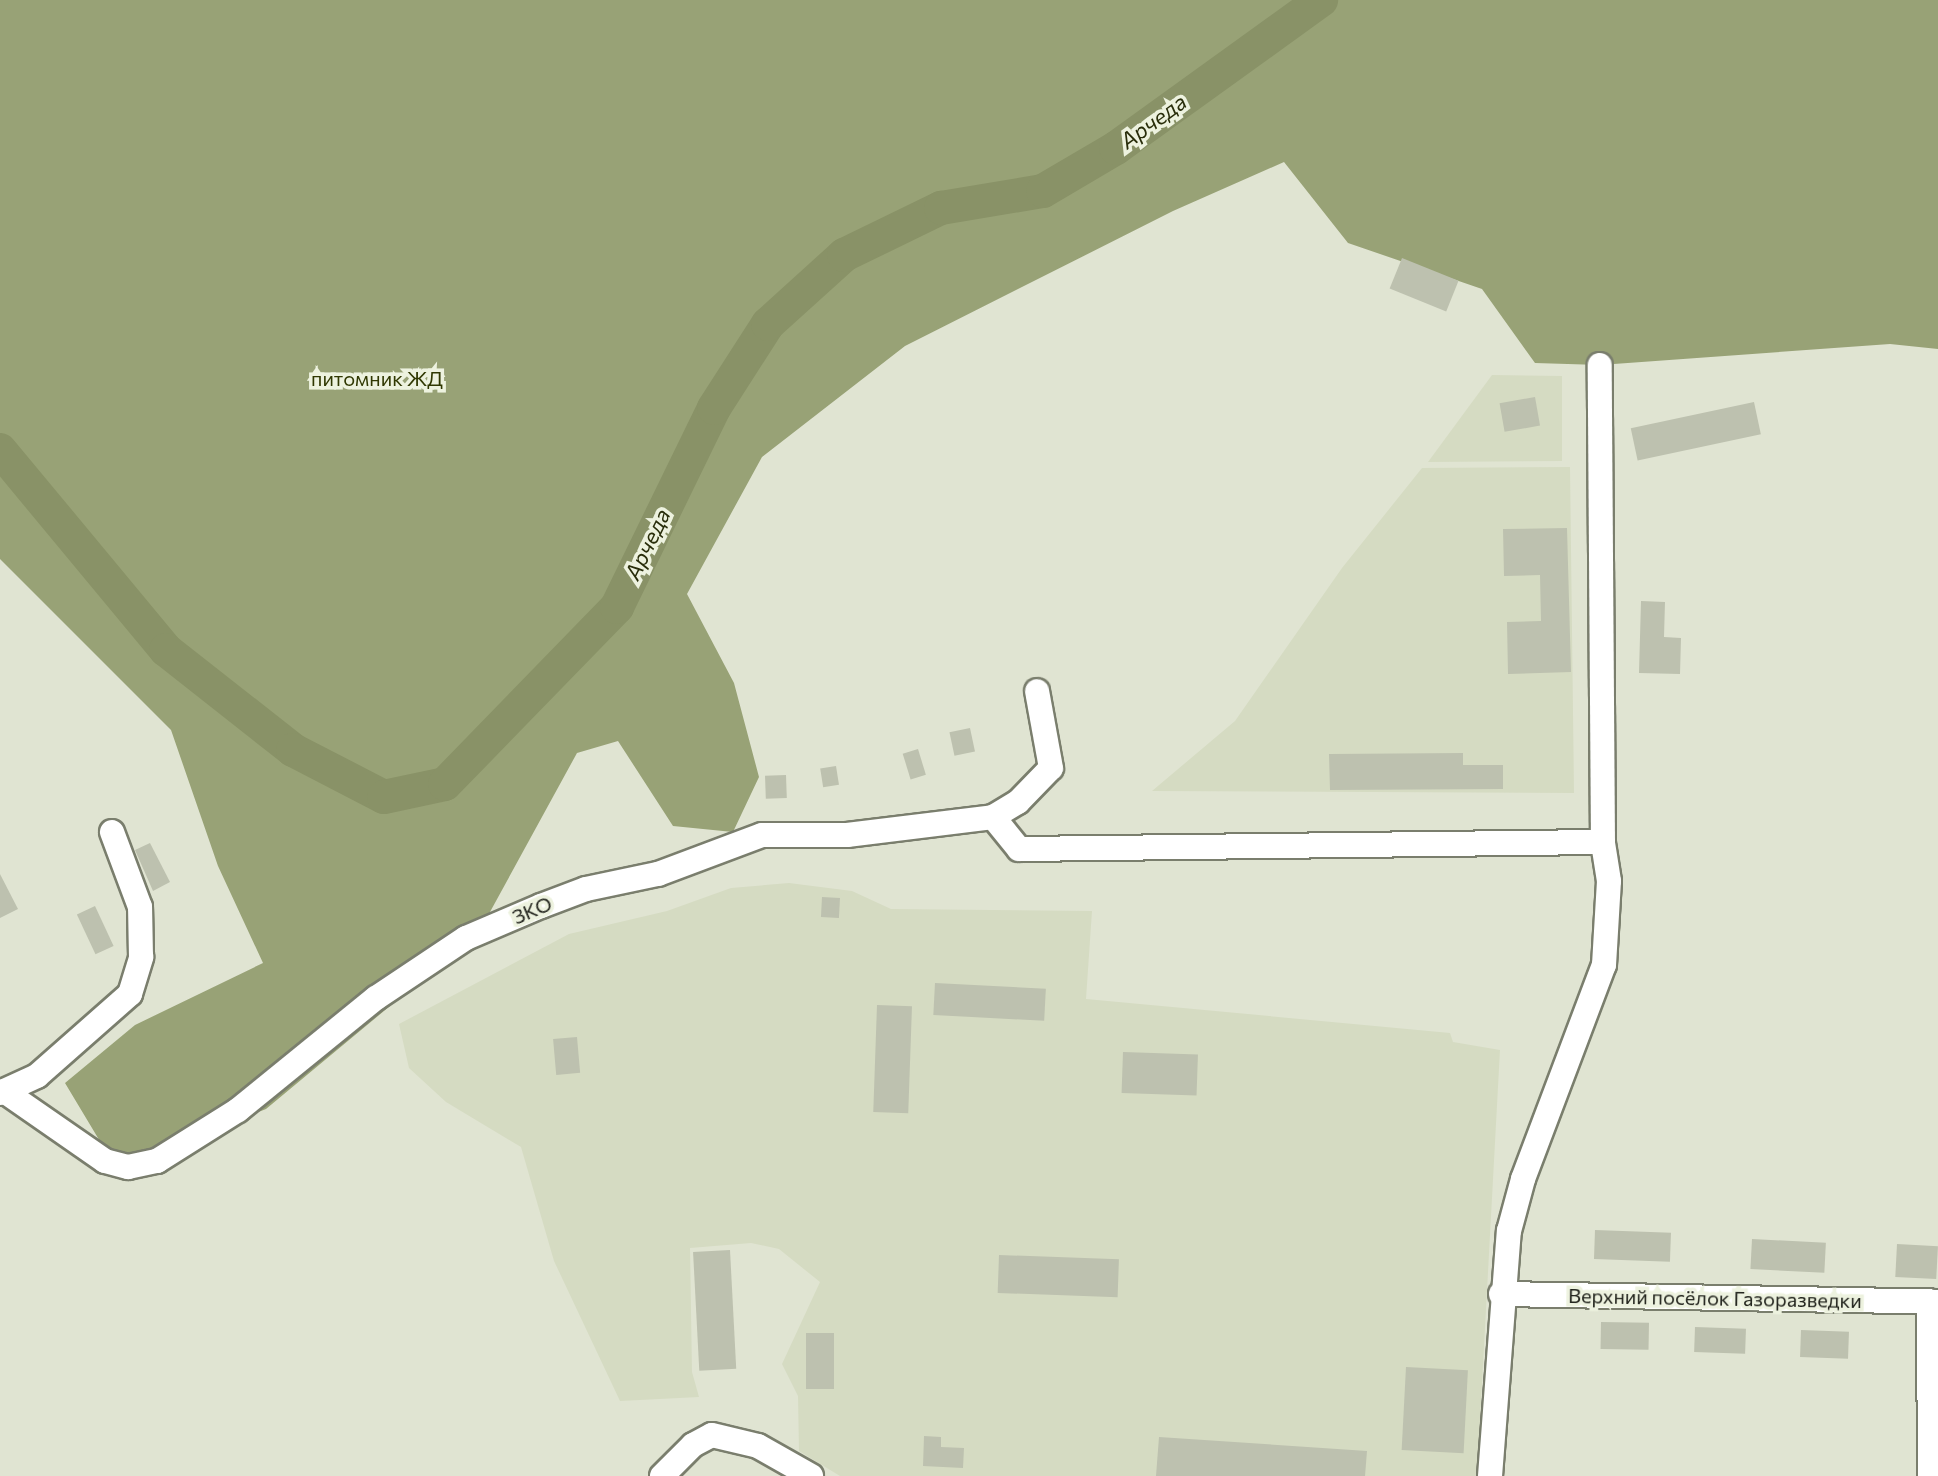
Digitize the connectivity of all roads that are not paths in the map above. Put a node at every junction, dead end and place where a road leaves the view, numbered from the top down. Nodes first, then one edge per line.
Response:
1 (1600, 365) dead end
2 (1037, 691) dead end
3 (993, 817) junction
4 (112, 832) dead end
5 (1603, 842) junction
6 (2, 1092) edge
7 (1501, 1294) junction
8 (1933, 1302) edge
9 (662, 1476) edge
10 (811, 1476) edge
11 (1490, 1476) edge
12 (1930, 1476) edge

1 - 5 street
2 - 3 street, ЗКО
3 - 5 street
3 - 6 street, ЗКО
4 - 6 street, ЗКО
5 - 7 street
7 - 8 street, Верхний посёлок Газоразведки
7 - 11 street
8 - 12 street, Верхний посёлок Газоразведки
9 - 10 street

